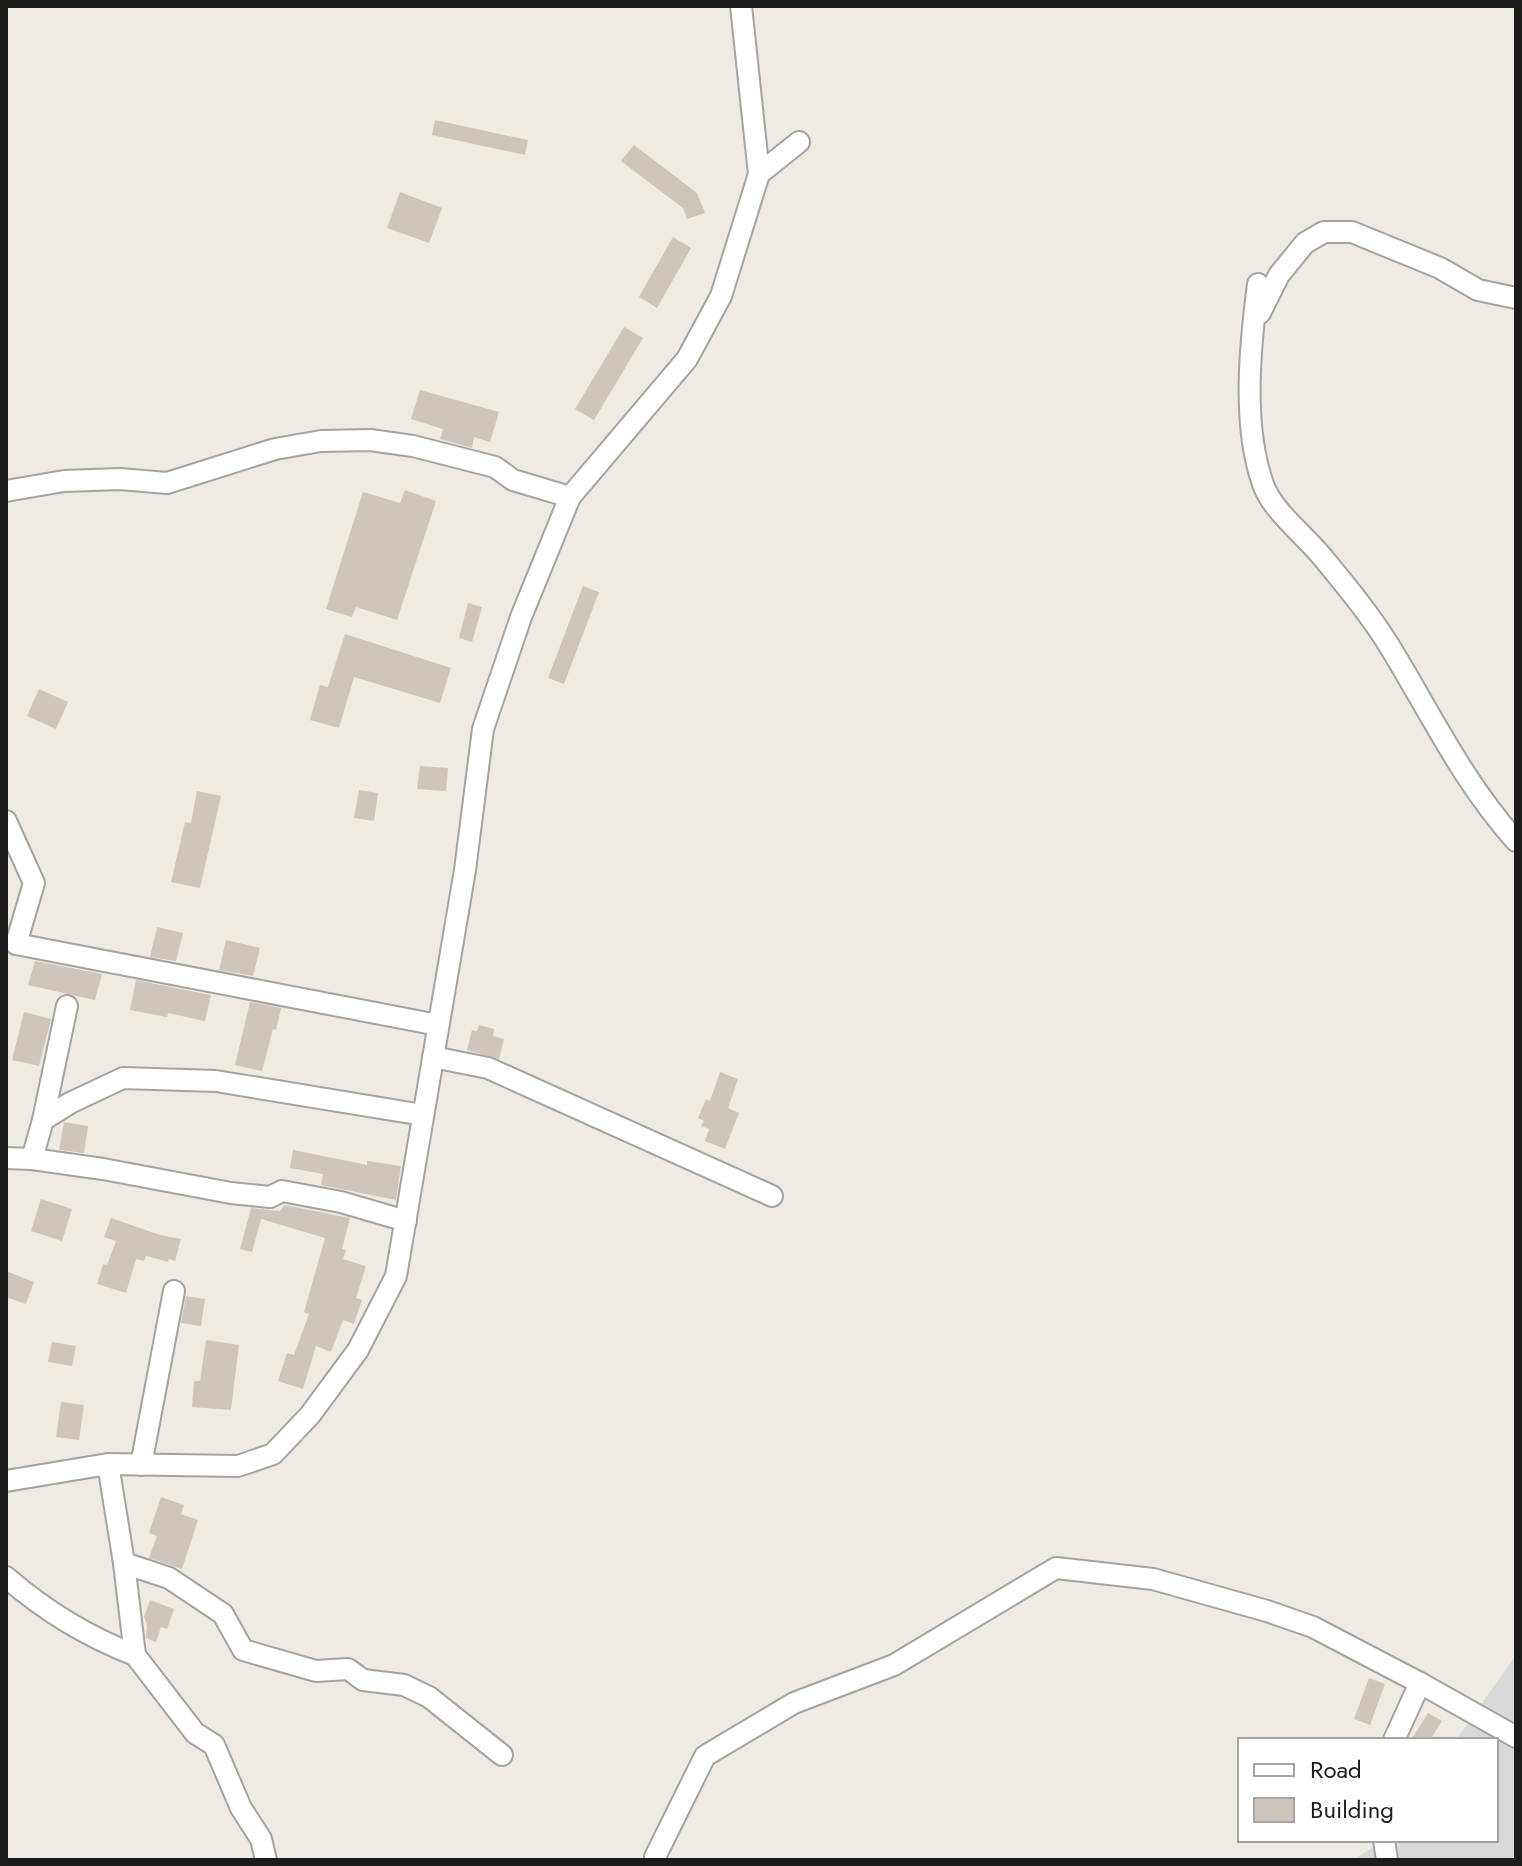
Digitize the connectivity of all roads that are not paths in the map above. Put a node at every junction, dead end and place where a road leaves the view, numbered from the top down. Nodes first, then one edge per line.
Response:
1 (741, 6) edge
2 (799, 142) dead end
3 (759, 174) junction
4 (1258, 284) dead end
5 (1516, 298) edge
6 (1253, 327) junction
7 (6, 491) edge
8 (570, 497) junction
9 (6, 821) edge
10 (1516, 841) edge
11 (67, 1006) dead end
12 (438, 1025) junction
13 (433, 1057) junction
14 (423, 1115) junction
15 (43, 1120) junction
16 (6, 1158) edge
17 (32, 1159) junction
18 (772, 1196) dead end
19 (406, 1221) junction
20 (174, 1291) dead end
21 (108, 1464) junction
22 (141, 1465) junction
23 (10, 1476) edge
24 (124, 1563) junction
25 (6, 1577) edge
26 (135, 1655) junction
27 (1420, 1683) junction
28 (1516, 1737) edge
29 (1395, 1738) edge
30 (502, 1755) dead end
31 (655, 1857) dead end
32 (266, 1860) edge

1 - 3 street
2 - 3 street
3 - 8 street
4 - 6 street
5 - 6 street
6 - 10 street
7 - 8 street
8 - 12 street
9 - 12 street
11 - 15 street
12 - 13 street
13 - 14 street
13 - 18 street
14 - 15 street
14 - 19 street
15 - 17 street
16 - 17 street
17 - 19 street
19 - 22 street
20 - 22 street
21 - 22 street
21 - 23 street
21 - 24 street
24 - 26 street
24 - 30 street
25 - 26 street
26 - 32 street
27 - 28 street
27 - 29 street
27 - 31 street

